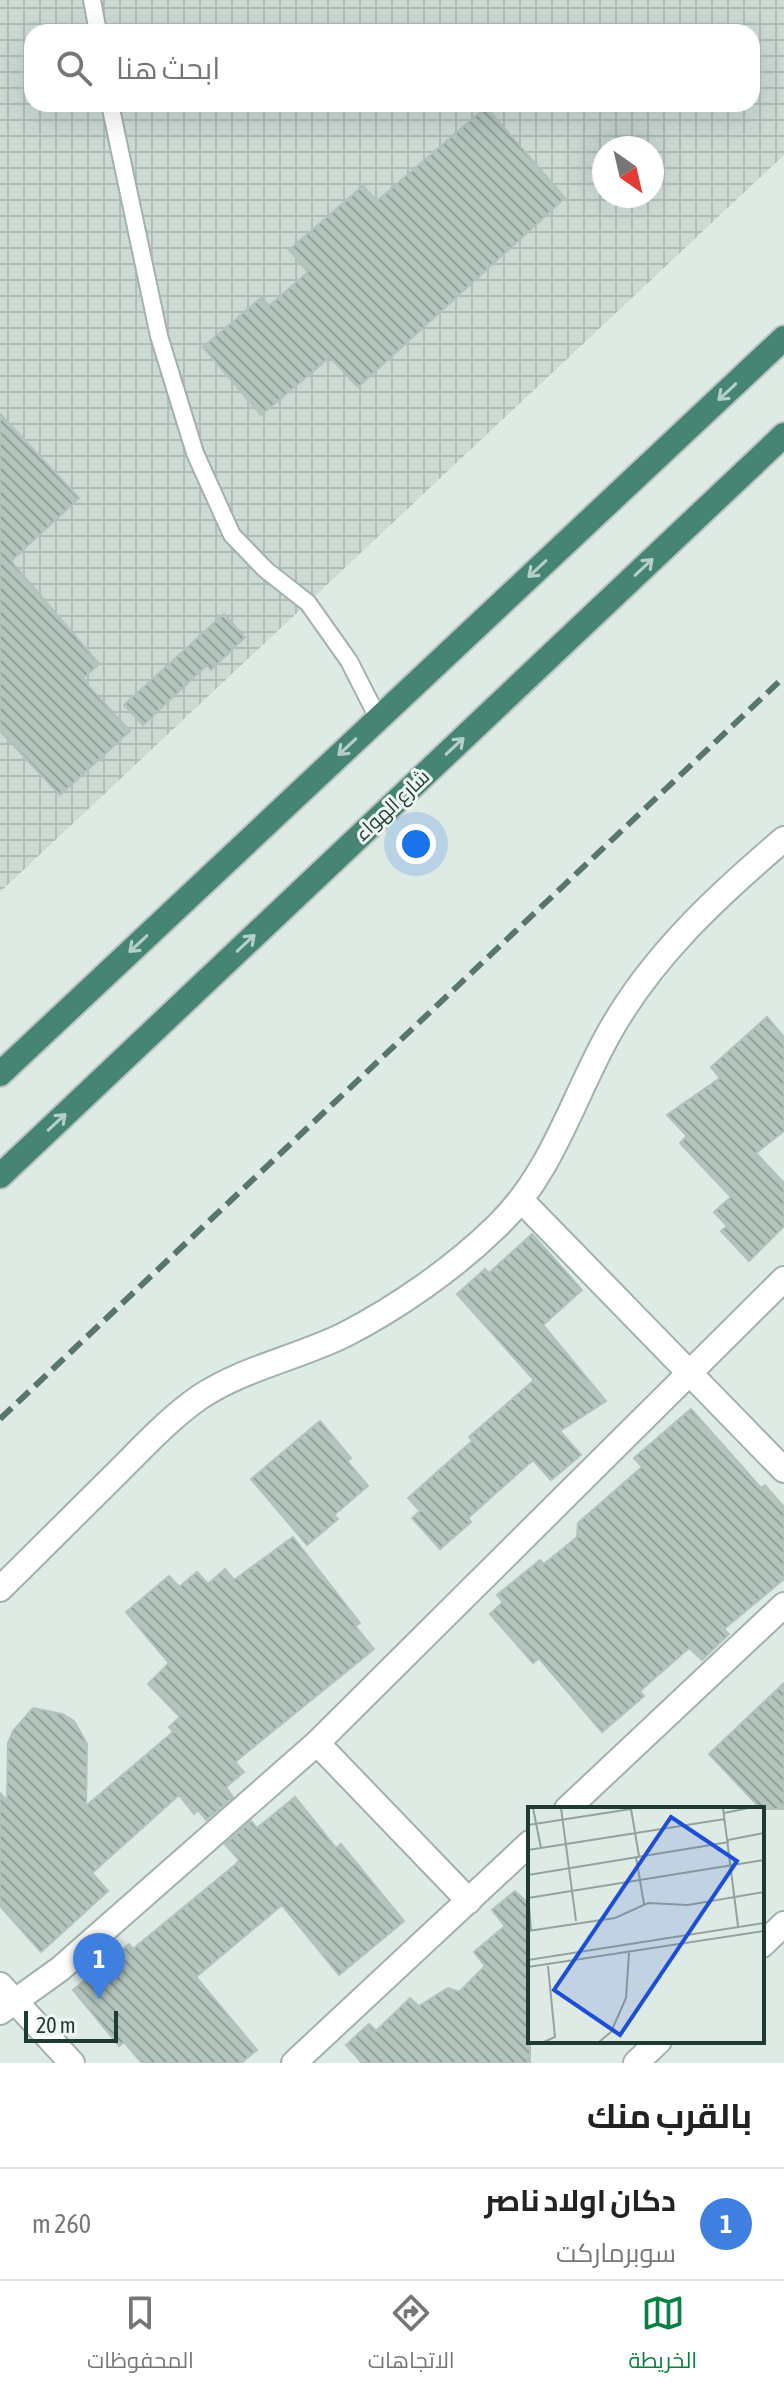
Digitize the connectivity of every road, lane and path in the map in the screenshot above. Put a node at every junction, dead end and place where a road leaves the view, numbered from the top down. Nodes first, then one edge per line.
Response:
1 (92, 0) edge
2 (96, 24) edge
3 (112, 112) edge
4 (784, 338) edge
5 (784, 435) edge
6 (378, 718) junction
7 (784, 839) edge
8 (0, 1074) edge
9 (0, 1176) edge
10 (522, 1201) junction
11 (784, 1279) edge
12 (690, 1370) junction
13 (784, 1470) edge
14 (0, 1589) edge
15 (784, 1605) edge
16 (317, 1743) junction
17 (569, 1807) edge
18 (528, 1845) edge
19 (469, 1901) junction
20 (784, 1924) edge
21 (764, 1943) edge
22 (4, 1999) edge
23 (657, 2043) edge
24 (72, 2063) edge
25 (294, 2063) edge
26 (636, 2063) edge

1 - 2 lane
3 - 6 lane
4 -> 6 highway
9 -> 5 highway, شارع الهواء
6 -> 8 highway
7 - 10 street
10 - 12 street
10 - 14 street
11 - 12 street
12 - 13 street
12 - 16 street
15 - 17 street
16 - 19 street
16 - 22 street
18 - 19 street
19 - 25 street
20 - 21 street
22 - 24 street
23 - 26 street

